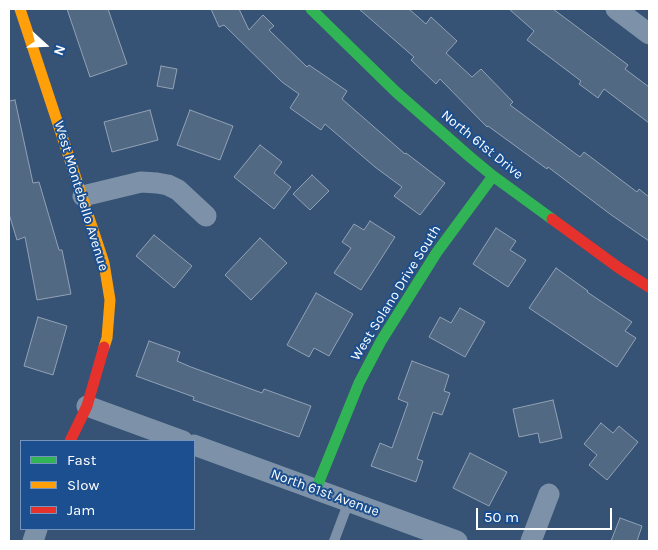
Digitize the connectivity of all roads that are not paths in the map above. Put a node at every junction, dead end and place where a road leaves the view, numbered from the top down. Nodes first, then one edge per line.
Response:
1 (20, 9) edge
2 (312, 9) edge
3 (616, 9) edge
4 (649, 34) edge
5 (494, 176) junction
6 (83, 196) junction
7 (206, 216) dead end
8 (649, 287) edge
9 (86, 406) junction
10 (70, 440) edge
11 (180, 440) edge
12 (195, 445) edge
13 (316, 490) junction
14 (549, 494) dead end
15 (349, 501) junction
16 (334, 541) edge
17 (457, 541) edge
18 (531, 541) edge

1 - 6 street, West Montebello Avenue
2 - 5 street, North 61st Drive
3 - 4 street
5 - 8 street, North 61st Drive
5 - 13 street, West Solano Drive South
6 - 7 street
6 - 9 street, West Montebello Avenue
9 - 10 street, West Montebello Avenue
9 - 11 street
12 - 13 street, North 61st Avenue
13 - 15 street, North 61st Avenue
14 - 18 street
15 - 16 lane
15 - 17 street, North 61st Avenue

